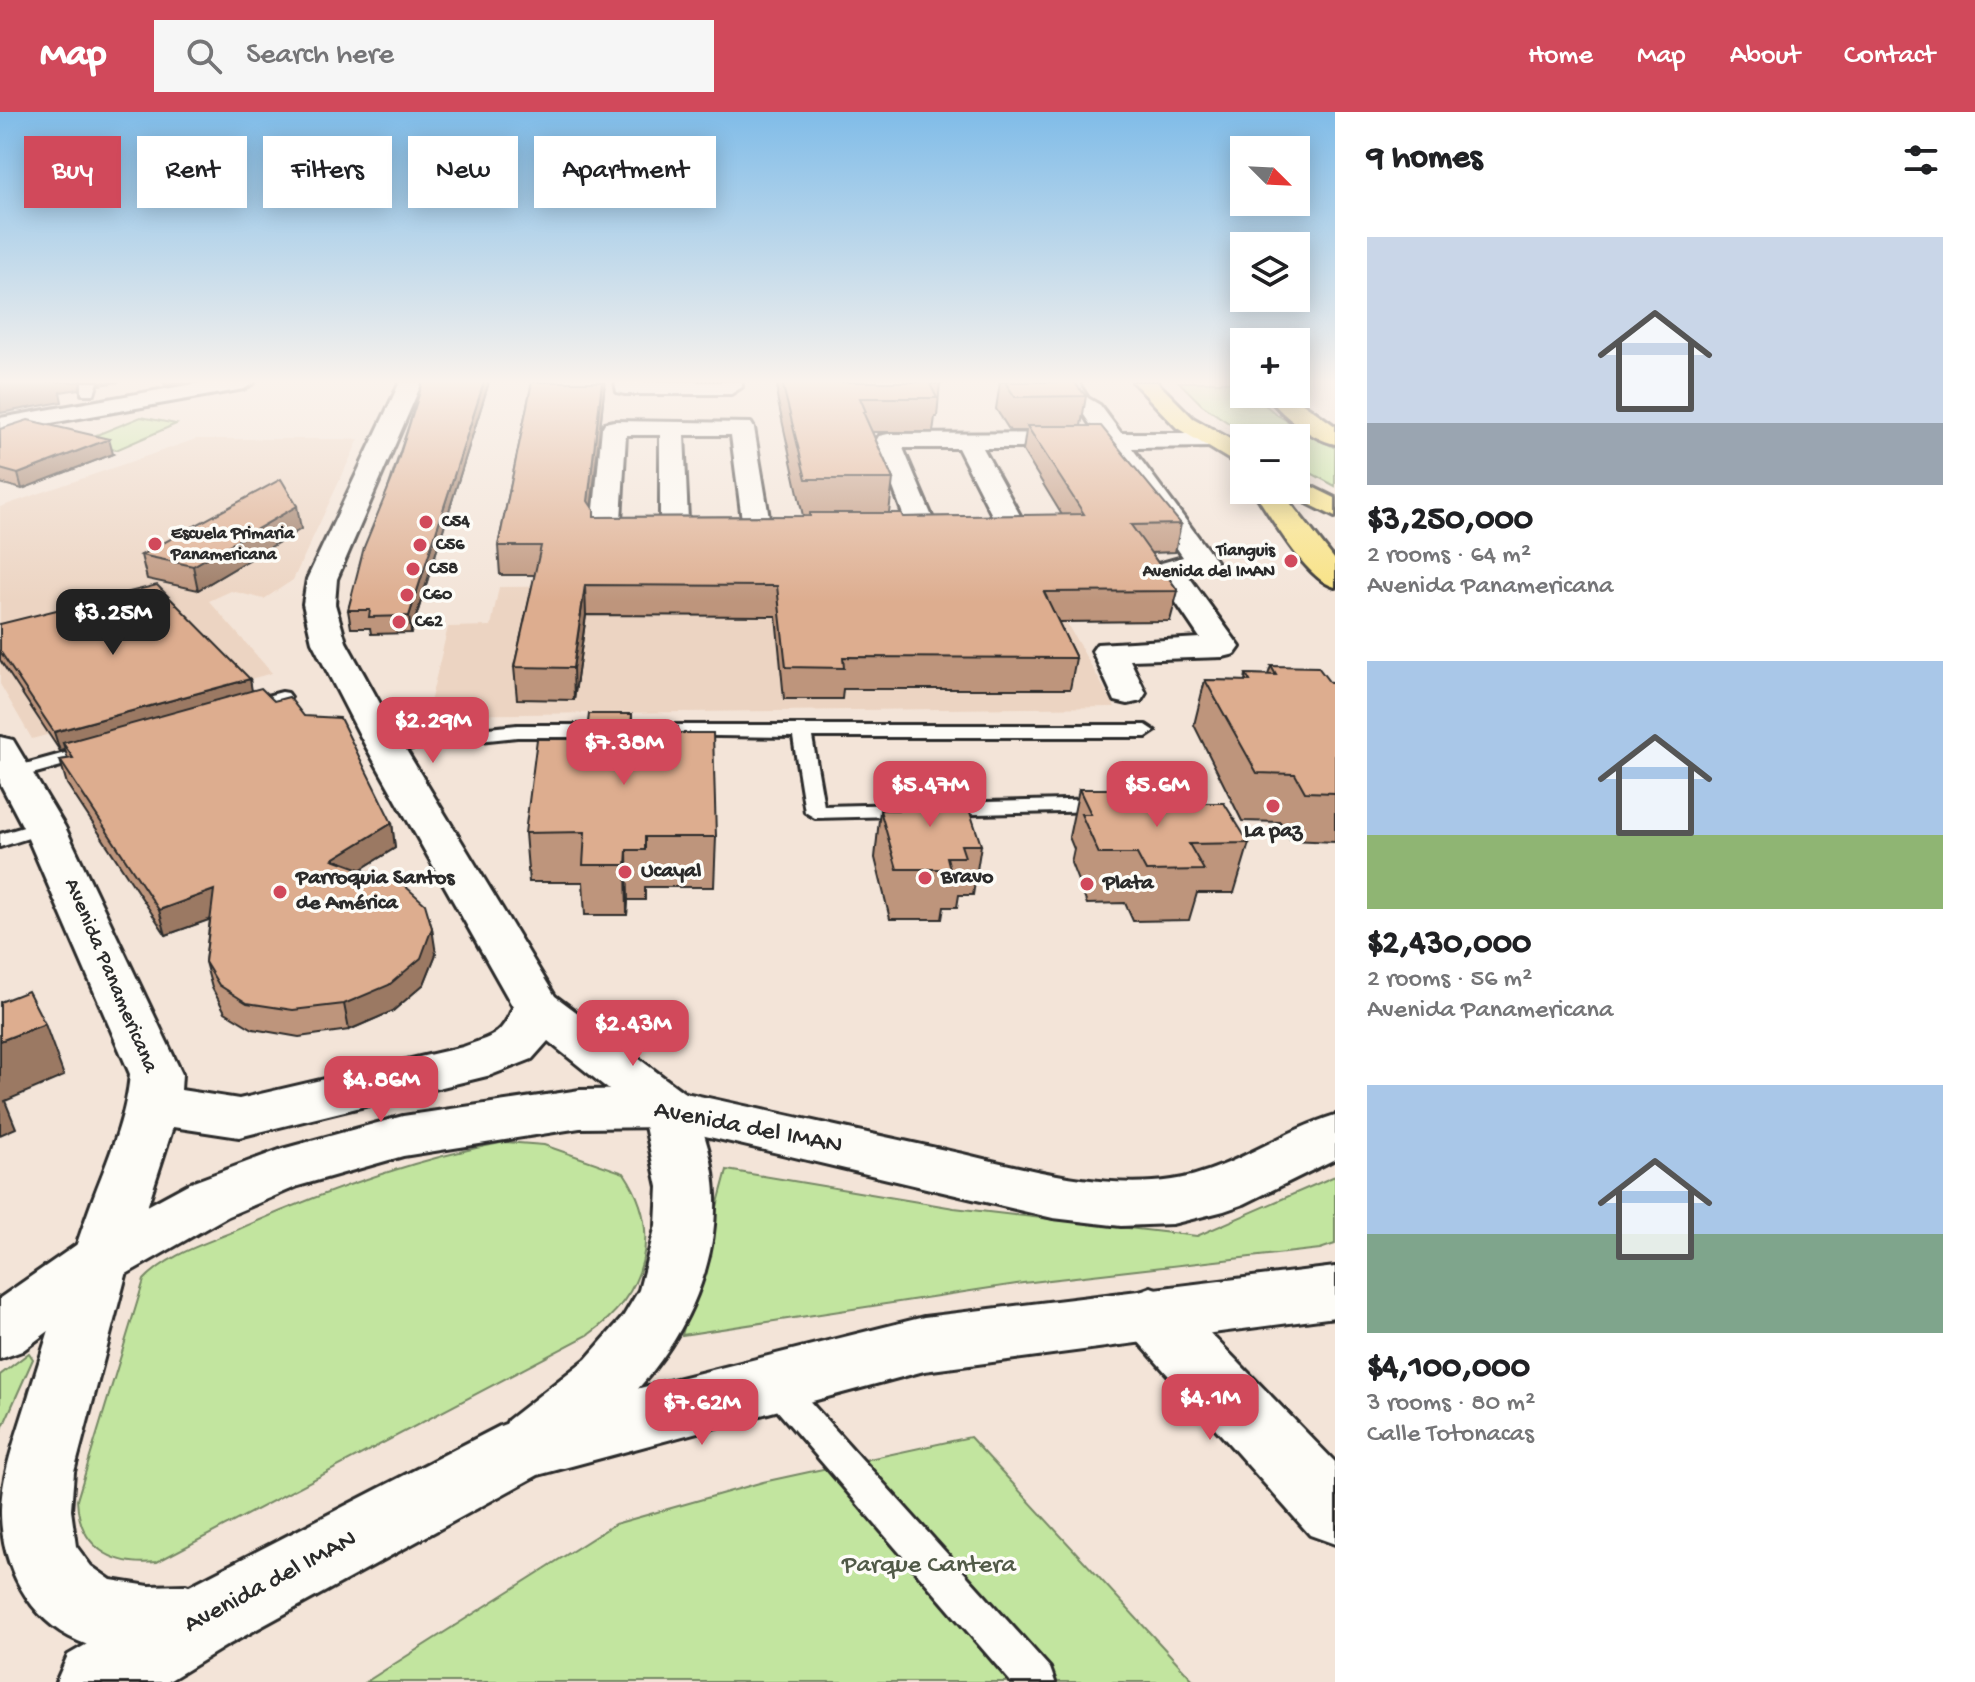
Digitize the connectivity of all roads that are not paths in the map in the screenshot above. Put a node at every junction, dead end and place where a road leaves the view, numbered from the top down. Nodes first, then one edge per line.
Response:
1 (375, 455) edge
2 (612, 455) edge
3 (673, 455) edge
4 (746, 455) edge
5 (894, 455) edge
6 (975, 455) edge
7 (1125, 455) edge
8 (1310, 495) edge
9 (1276, 504) edge
10 (1335, 509) edge
11 (892, 528) edge
12 (922, 528) junction
13 (674, 529) junction
14 (757, 529) junction
15 (787, 529) edge
16 (1335, 578) edge
17 (1128, 693) dead end
18 (282, 697) edge
19 (223, 714) edge
20 (1146, 731) dead end
21 (802, 732) junction
22 (118, 743) edge
23 (384, 745) junction
24 (7, 760) edge
25 (1189, 803) edge
26 (44, 827) junction
27 (0, 841) edge
28 (537, 1007) junction
29 (154, 1105) junction
30 (667, 1108) junction
31 (1335, 1135) edge
32 (100, 1260) junction
33 (1335, 1292) edge
34 (1151, 1313) junction
35 (0, 1332) edge
36 (772, 1382) junction
37 (524, 1448) junction
38 (1335, 1511) edge
39 (200, 1620) junction
40 (1029, 1679) edge
41 (95, 1682) edge

1 - 23 street
2 - 13 street
3 - 13 street
4 - 14 street
5 - 12 street
6 - 12 street
7 - 17 street
8 - 10 main road
9 - 16 main road
11 - 12 street
13 - 14 street
14 - 15 street
18 - 19 lane
20 - 21 lane
21 - 23 lane
21 - 25 lane
22 - 24 lane
23 - 28 street
24 - 26 street, Avenida Panamericana
26 - 27 lane
26 - 29 street, Avenida Panamericana
28 - 29 street
28 - 30 street
29 - 32 street, Avenida Panamericana
30 - 31 street, Avenida del IMAN
30 - 32 street, Avenida del IMAN
30 - 37 street
32 - 35 street, Avenida del IMAN
32 - 39 street, Avenida Panamericana
33 - 34 street, Avenida del IMAN
34 - 36 street, Avenida del IMAN
34 - 38 street
36 - 37 street, Avenida del IMAN
36 - 40 lane
37 - 39 street, Avenida del IMAN
39 - 41 street, Avenida del IMAN

